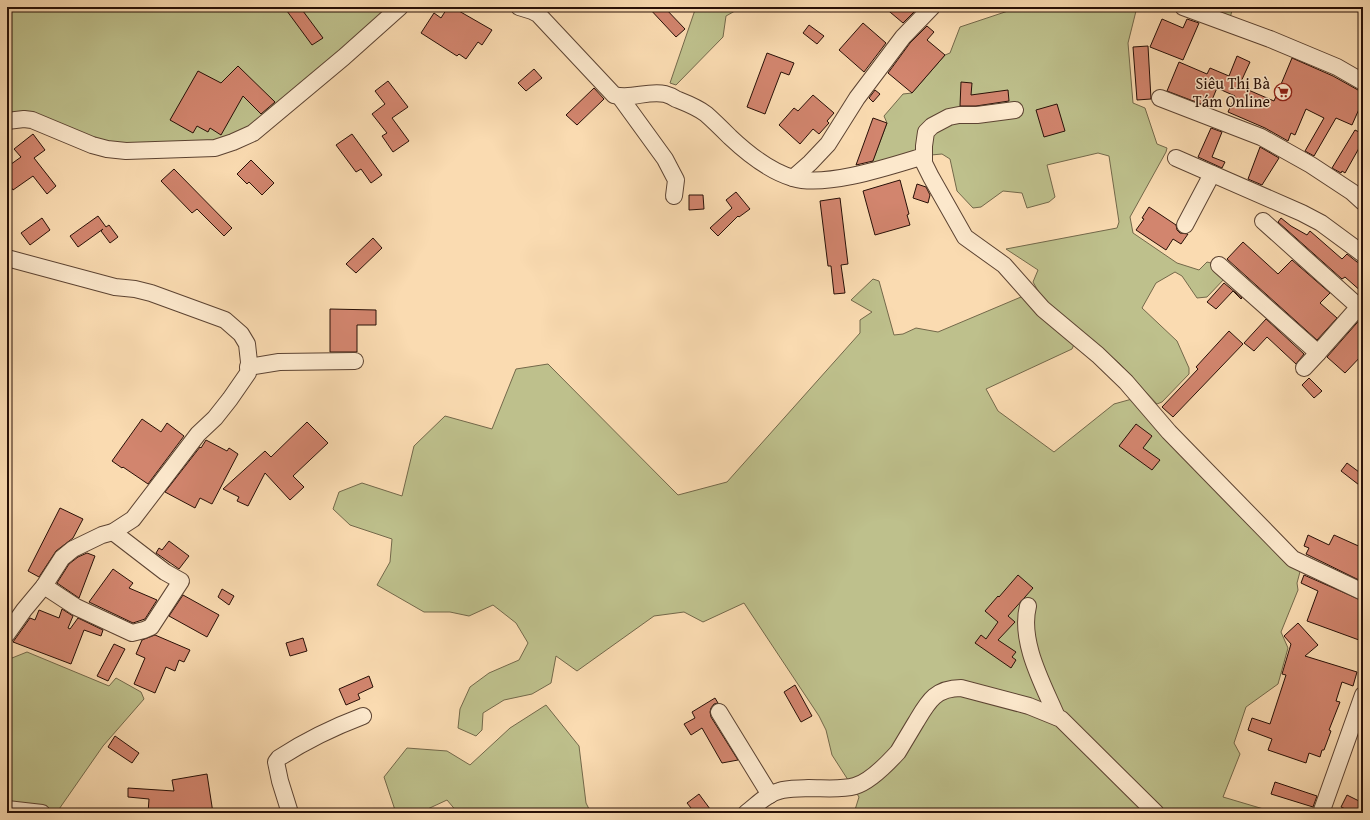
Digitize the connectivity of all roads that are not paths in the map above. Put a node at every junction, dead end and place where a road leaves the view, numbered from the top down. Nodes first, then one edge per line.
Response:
1 (400, 7) edge
2 (519, 7) edge
3 (932, 7) edge
4 (1183, 7) edge
5 (1363, 82) edge
6 (620, 97) junction
7 (1160, 98) dead end
8 (1015, 110) dead end
9 (7, 122) edge
10 (924, 156) junction
11 (1176, 158) dead end
12 (1212, 174) junction
13 (793, 178) junction
14 (674, 196) dead end
15 (1363, 202) edge
16 (1263, 221) dead end
17 (1185, 225) dead end
18 (1363, 254) edge
19 (7, 258) edge
20 (1219, 265) dead end
21 (1361, 304) edge
22 (1318, 353) junction
23 (355, 361) dead end
24 (248, 366) junction
25 (1304, 368) dead end
26 (113, 532) junction
27 (44, 586) junction
28 (1363, 592) edge
29 (1028, 606) dead end
30 (7, 634) edge
31 (1363, 696) edge
32 (719, 712) dead end
33 (363, 716) dead end
34 (1057, 717) junction
35 (770, 795) junction
36 (7, 809) edge
37 (42, 813) edge
38 (290, 813) edge
39 (746, 813) edge
40 (1156, 813) edge
41 (1321, 813) edge

1 - 9 street
2 - 6 street
3 - 13 street
4 - 5 street
6 - 13 street
6 - 14 street
7 - 15 street
8 - 10 street
10 - 13 street
10 - 28 street
11 - 12 street
12 - 17 street
12 - 18 street
16 - 21 street
19 - 24 street
20 - 22 street
21 - 22 street
22 - 25 street
23 - 24 street
24 - 26 street
26 - 27 street
26 - 27 street
27 - 30 street
29 - 34 street
31 - 41 street
32 - 35 street
33 - 38 street
34 - 35 street
34 - 40 street
35 - 39 street
36 - 37 street

